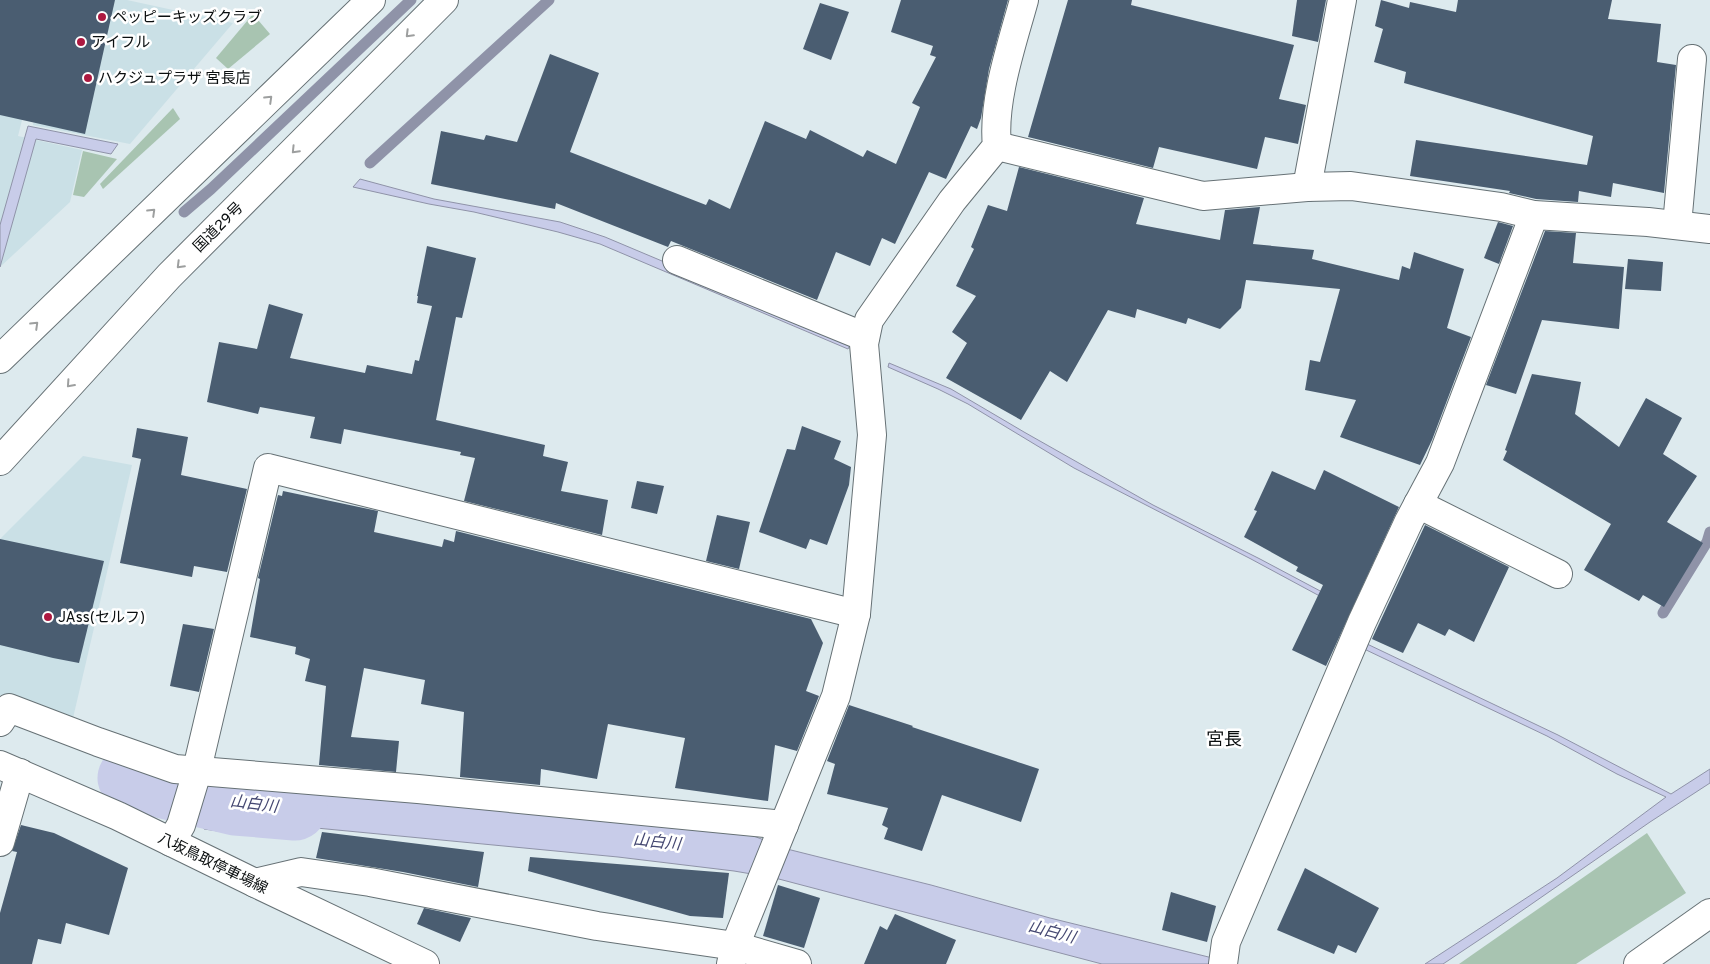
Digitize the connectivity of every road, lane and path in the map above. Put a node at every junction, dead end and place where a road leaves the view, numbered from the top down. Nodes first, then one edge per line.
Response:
1 (444, 0) edge
2 (1024, 0) edge
3 (1342, 0) edge
4 (364, 6) edge
5 (1692, 59) dead end
6 (996, 146) junction
7 (1307, 187) junction
8 (1534, 215) junction
9 (1676, 225) junction
10 (1710, 229) edge
11 (677, 260) dead end
12 (865, 337) junction
13 (0, 359) edge
14 (0, 461) edge
15 (1418, 504) junction
16 (1558, 574) dead end
17 (856, 614) junction
18 (0, 722) edge
19 (10, 769) edge
20 (196, 770) junction
21 (784, 825) junction
22 (0, 842) edge
23 (171, 842) junction
24 (255, 883) junction
25 (1710, 913) edge
26 (733, 955) edge
27 (425, 964) edge
28 (797, 964) edge
29 (1223, 964) edge
30 (1638, 964) edge

1 -> 14 main road, 国道29号
2 - 6 main road
3 - 7 main road
13 -> 4 main road
5 - 9 main road
6 - 7 main road
6 - 12 main road
7 - 8 main road
8 - 9 main road
8 - 15 main road
9 - 10 main road
11 - 12 main road
12 - 17 main road
15 - 16 main road
15 - 29 main road
17 - 20 main road
17 - 21 main road
18 - 20 main road
19 - 22 main road
19 - 23 main road, 八坂鳥取停車場線
20 - 21 main road
20 - 23 main road
21 - 26 main road
23 - 24 main road, 八坂鳥取停車場線
24 - 26 main road
24 - 27 main road, 八坂鳥取停車場線
25 - 30 main road
26 - 28 main road

